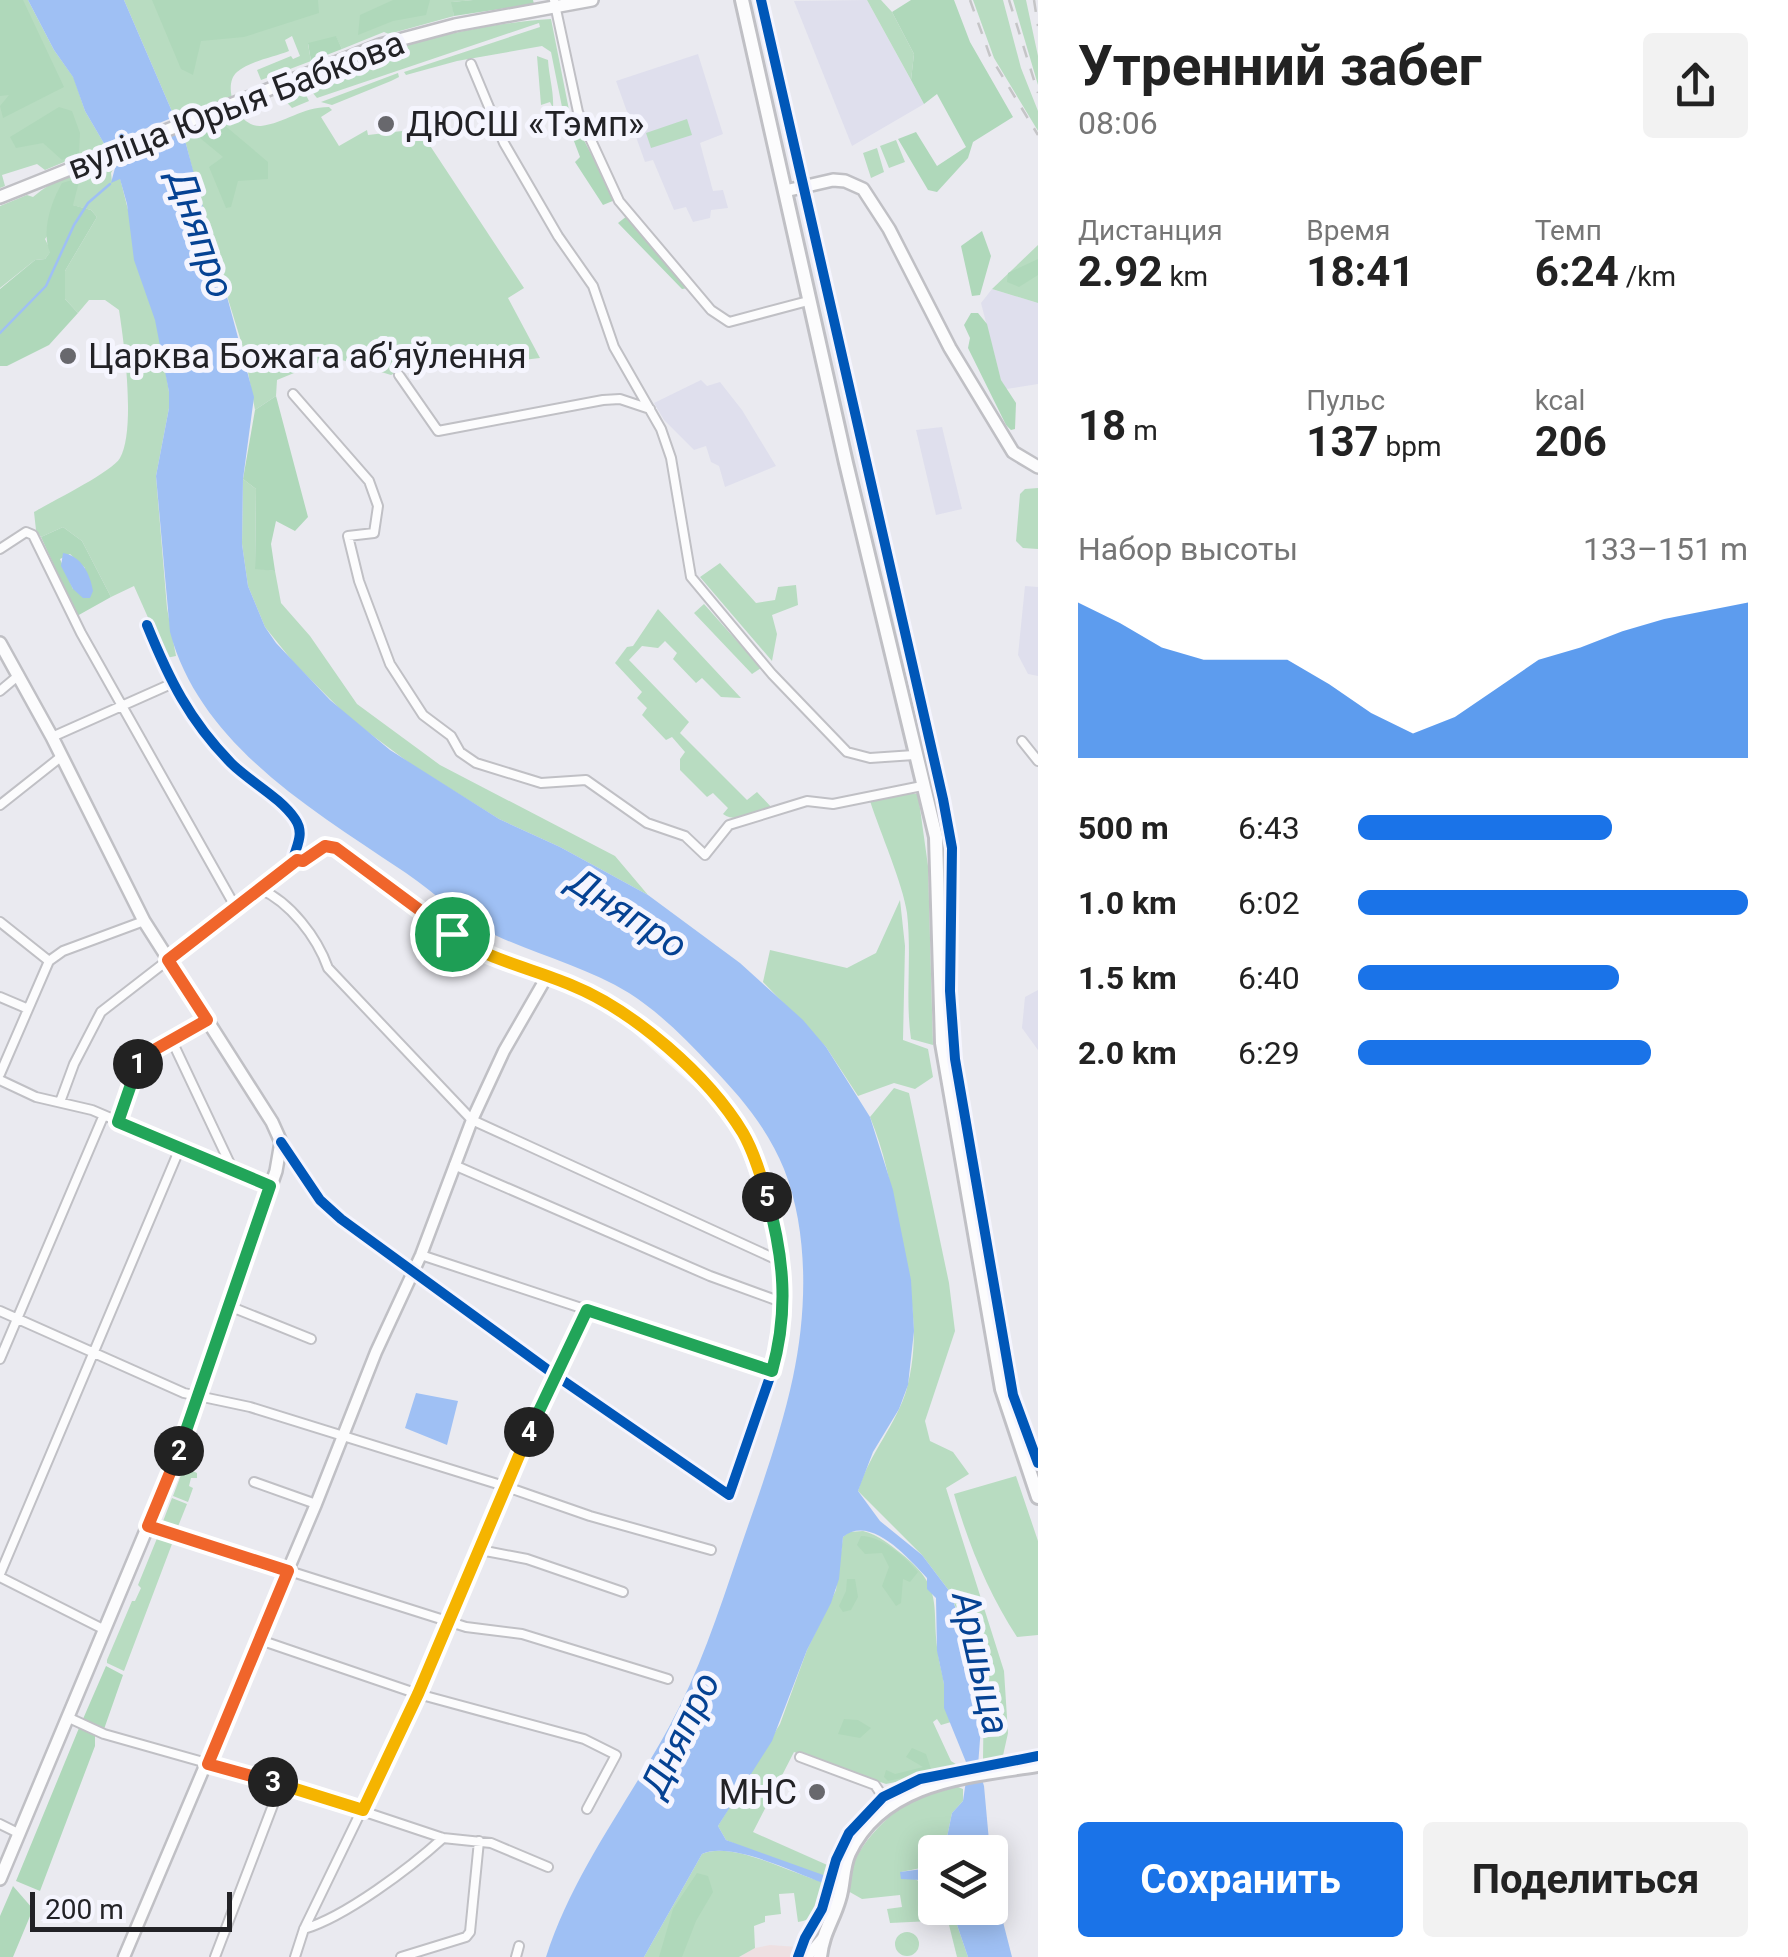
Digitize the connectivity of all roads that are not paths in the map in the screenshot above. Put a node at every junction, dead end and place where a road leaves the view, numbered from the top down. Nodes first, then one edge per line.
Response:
1 (592, 0) edge
2 (742, 0) edge
3 (555, 4) edge
4 (471, 64) dead end
5 (785, 192) junction
6 (0, 197) edge
7 (808, 301) junction
8 (398, 375) dead end
9 (294, 394) dead end
10 (650, 409) junction
11 (1038, 467) edge
12 (0, 549) edge
13 (147, 625) dead end
14 (0, 643) edge
15 (19, 675) junction
16 (171, 684) junction
17 (0, 691) edge
18 (124, 706) junction
19 (52, 737) junction
20 (1022, 741) dead end
21 (914, 755) junction
22 (62, 756) junction
23 (1038, 762) edge
24 (922, 786) junction
25 (0, 805) edge
26 (297, 860) junction
27 (260, 888) junction
28 (236, 908) junction
29 (144, 921) junction
30 (0, 922) edge
31 (168, 960) junction
32 (49, 961) junction
33 (546, 978) junction
34 (0, 997) edge
35 (26, 1008) junction
36 (207, 1020) junction
37 (172, 1040) junction
38 (1, 1071) edge
39 (60, 1102) junction
40 (103, 1118) junction
41 (472, 1120) junction
42 (118, 1122) junction
43 (281, 1142) junction
44 (180, 1148) junction
45 (454, 1165) junction
46 (232, 1168) junction
47 (270, 1186) junction
48 (420, 1254) junction
49 (782, 1262) junction
50 (412, 1272) junction
51 (784, 1303) junction
52 (228, 1306) junction
53 (0, 1310) edge
54 (587, 1310) junction
55 (18, 1318) junction
56 (311, 1339) dead end
57 (94, 1351) junction
58 (0, 1359) edge
59 (772, 1371) junction
60 (555, 1375) junction
61 (198, 1396) junction
62 (342, 1435) junction
63 (1032, 1461) edge
64 (254, 1482) dead end
65 (504, 1486) junction
66 (729, 1495) joint
67 (1038, 1497) edge
68 (316, 1504) junction
69 (148, 1526) junction
70 (480, 1550) junction
71 (711, 1550) dead end
72 (288, 1571) junction
73 (0, 1575) edge
74 (623, 1592) dead end
75 (449, 1621) junction
76 (103, 1629) junction
77 (260, 1640) junction
78 (668, 1679) dead end
79 (418, 1694) junction
80 (67, 1717) junction
81 (800, 1757) dead end
82 (208, 1764) junction
83 (1038, 1765) edge
84 (281, 1784) junction
85 (889, 1806) junction
86 (587, 1809) dead end
87 (363, 1810) junction
88 (0, 1824) edge
89 (18, 1833) junction
90 (443, 1838) junction
91 (479, 1842) junction
92 (548, 1867) dead end
93 (0, 1879) edge
94 (304, 1929) junction
95 (822, 1940) junction
96 (519, 1946) dead end
97 (124, 1957) edge
98 (215, 1957) edge
99 (295, 1957) edge
100 (401, 1957) edge
101 (516, 1957) edge
102 (807, 1957) edge
103 (822, 1957) edge

1 - 3 main road, вуліца Юрыя Бабкова
2 - 5 main road
3 - 6 main road, вуліца Юрыя Бабкова
3 - 7 street
4 - 10 street
5 - 7 main road
5 - 11 main road
7 - 21 main road
8 - 10 street
9 - 24 street
10 - 21 street
12 - 18 street
13 - 16 street
14 - 15 main road
15 - 17 street
15 - 19 main road
16 - 18 street
16 - 26 street
18 - 19 street
18 - 28 street
19 - 22 main road
20 - 23 street
21 - 24 main road
22 - 25 street
22 - 29 main road
24 - 63 main road
26 - 27 street
26 - 33 street
27 - 28 street
27 - 41 street
28 - 31 street
29 - 31 main road
29 - 32 street
30 - 32 street
31 - 36 main road
31 - 39 street
32 - 35 street
33 - 41 street
33 - 49 street
34 - 35 street
35 - 38 street
36 - 37 street
36 - 43 main road
37 - 42 street
37 - 46 street
38 - 39 street
39 - 40 street
40 - 42 street
40 - 55 street
41 - 45 street
41 - 49 street
42 - 44 street
43 - 47 main road
43 - 50 street
44 - 46 street
44 - 57 street
45 - 48 street
45 - 51 street
46 - 47 street
47 - 52 main road
48 - 50 street
48 - 54 street
49 - 51 street
50 - 60 street
50 - 62 street
51 - 59 street
52 - 56 street
52 - 61 main road
53 - 55 street
54 - 59 street
54 - 60 street
55 - 57 street
55 - 58 street
57 - 61 street
57 - 73 street
59 - 66 street
60 - 65 street
60 - 66 street
61 - 62 street
61 - 69 main road
62 - 65 street
62 - 68 street
63 - 67 main road
64 - 68 street
65 - 70 street
65 - 71 street
68 - 72 street
69 - 72 street
69 - 76 main road
70 - 74 street
70 - 75 street
72 - 75 street
72 - 77 street
73 - 76 street
75 - 78 street
75 - 79 street
76 - 80 main road
77 - 79 street
77 - 82 street
79 - 86 street
79 - 87 street
80 - 82 street
80 - 89 main road
81 - 85 street
82 - 84 street
82 - 97 street
83 - 85 main road
84 - 87 street
84 - 98 street
85 - 95 main road
87 - 90 street
87 - 94 street
88 - 89 street
89 - 93 main road
90 - 91 street
90 - 94 street
91 - 92 street
91 - 100 street
94 - 99 street
95 - 102 street
95 - 103 main road
96 - 101 street

